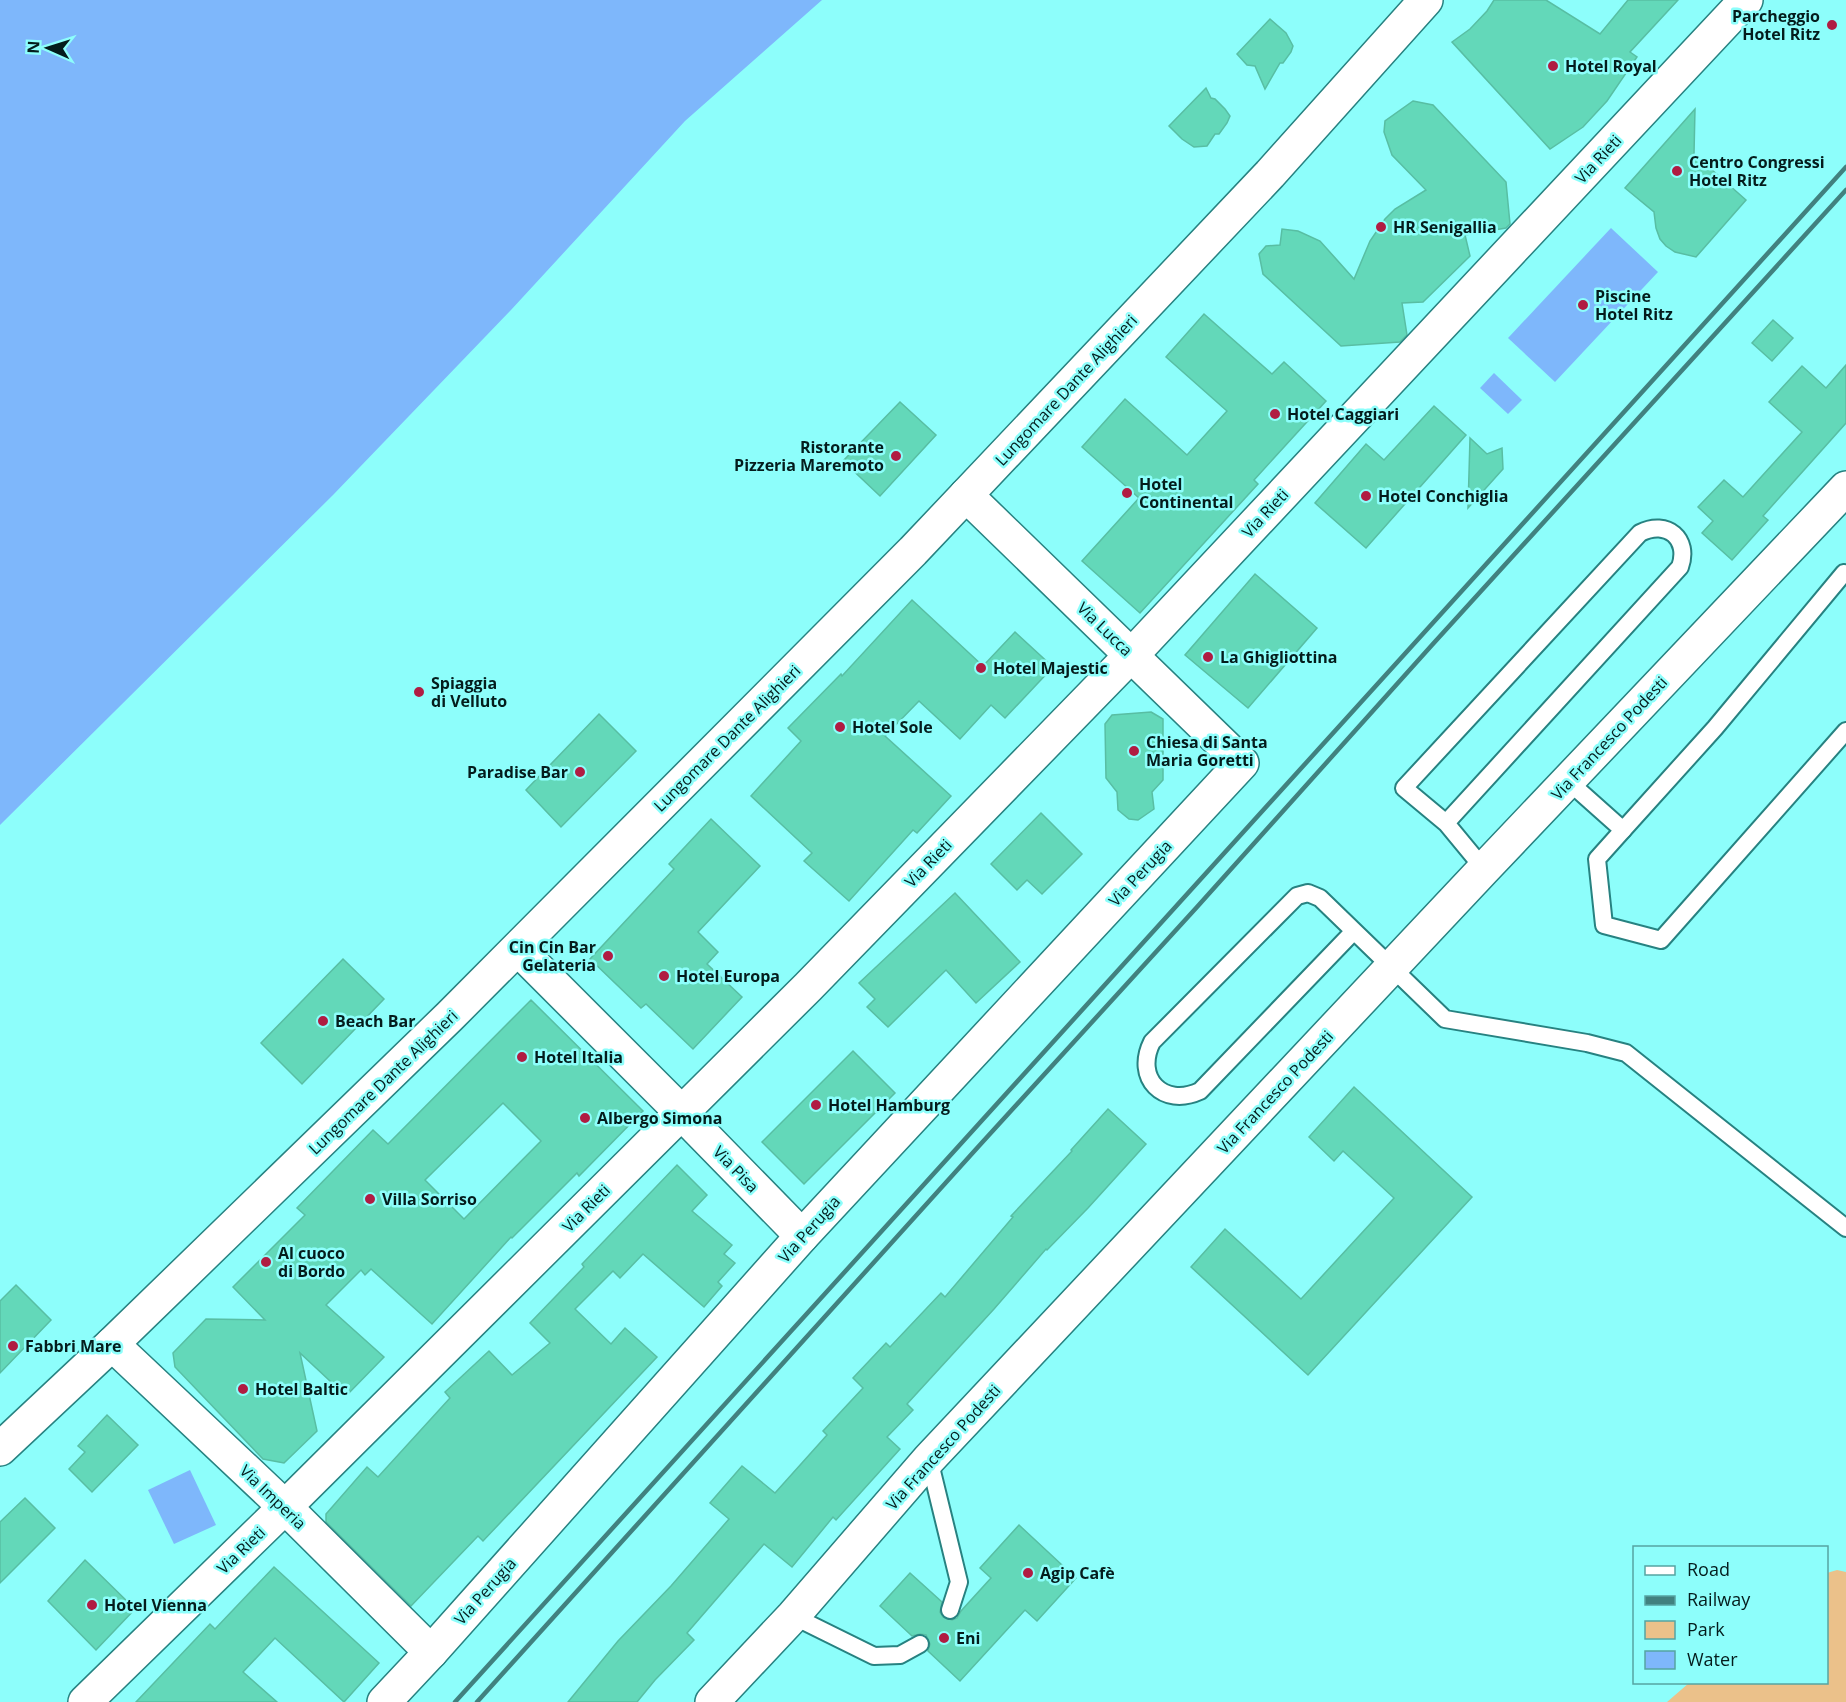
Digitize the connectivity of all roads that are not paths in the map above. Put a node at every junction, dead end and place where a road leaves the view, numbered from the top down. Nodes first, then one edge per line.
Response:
1 (1426, 0) edge
2 (1746, 0) edge
3 (1846, 488) edge
4 (966, 495) junction
5 (1846, 575) edge
6 (1131, 654) junction
7 (1846, 731) edge
8 (1242, 763) joint
9 (1568, 781) junction
10 (1446, 823) junction
11 (1623, 830) junction
12 (1484, 869) junction
13 (1354, 931) junction
14 (518, 949) junction
15 (1392, 968) junction
16 (682, 1113) junction
17 (1846, 1228) edge
18 (802, 1236) junction
19 (112, 1344) junction
20 (0, 1449) edge
21 (929, 1459) junction
22 (285, 1507) junction
23 (950, 1610) dead end
24 (793, 1616) junction
25 (920, 1644) dead end
26 (430, 1652) junction
27 (85, 1702) edge
28 (384, 1702) edge
29 (712, 1702) edge

1 - 4 street, Lungomare Dante Alighieri
2 - 6 street, Via Rieti
3 - 9 street, Via Francesco Podesti
4 - 6 street, Via Lucca
4 - 14 street, Lungomare Dante Alighieri
5 - 11 lane
6 - 8 street, Via Lucca
6 - 16 street, Via Rieti
7 - 11 lane
8 - 18 street, Via Perugia
9 - 11 lane
9 - 12 street, Via Francesco Podesti
10 - 10 lane
10 - 12 lane
12 - 15 street, Via Francesco Podesti
13 - 13 lane
13 - 15 lane
14 - 16 street, Via Pisa
14 - 19 street, Lungomare Dante Alighieri
15 - 17 lane
15 - 21 street, Via Francesco Podesti
16 - 18 street, Via Pisa
16 - 22 street, Via Rieti
18 - 26 street, Via Perugia
19 - 20 street, Lungomare Dante Alighieri
19 - 22 street, Via Imperia
21 - 23 lane
21 - 24 street, Via Francesco Podesti
22 - 26 street, Via Imperia
22 - 27 street, Via Rieti
24 - 25 lane
24 - 29 street, Via Francesco Podesti
26 - 28 street, Via Perugia

